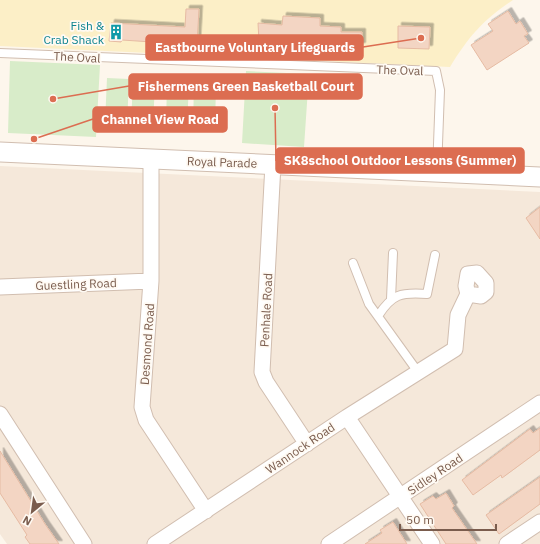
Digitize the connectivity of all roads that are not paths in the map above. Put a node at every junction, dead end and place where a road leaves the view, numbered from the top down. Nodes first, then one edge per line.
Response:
1 (0, 53) edge
2 (0, 152) edge
3 (151, 159) junction
4 (273, 164) junction
5 (437, 172) junction
6 (540, 177) edge
7 (393, 253) dead end
8 (436, 255) dead end
9 (353, 264) dead end
10 (151, 281) junction
11 (0, 287) edge
12 (468, 294) dead end
13 (391, 299) junction
14 (378, 316) junction
15 (418, 372) junction
16 (540, 403) edge
17 (0, 414) edge
18 (347, 417) junction
19 (307, 444) junction
20 (401, 497) junction
21 (206, 511) junction
22 (540, 522) edge
23 (84, 544) edge
24 (155, 544) edge
25 (329, 544) edge
26 (432, 544) edge
27 (507, 544) edge

1 - 5 lane, The Oval
2 - 3 street, Royal Parade
3 - 4 street, Royal Parade
3 - 10 street, Desmond Road
4 - 5 street, Royal Parade
4 - 19 street, Penhale Road
5 - 6 street, Royal Parade
7 - 13 lane
8 - 13 lane
9 - 14 lane
10 - 11 street, Guestling Road
10 - 21 street, Desmond Road
12 - 15 street, Wannock Road
13 - 14 lane
14 - 15 lane
15 - 18 street, Wannock Road
16 - 20 street, Sidley Road
17 - 23 street
18 - 19 street, Wannock Road
18 - 20 street
19 - 21 street, Wannock Road
20 - 25 street, Sidley Road
20 - 26 street
21 - 24 street, Wannock Road
22 - 27 street

